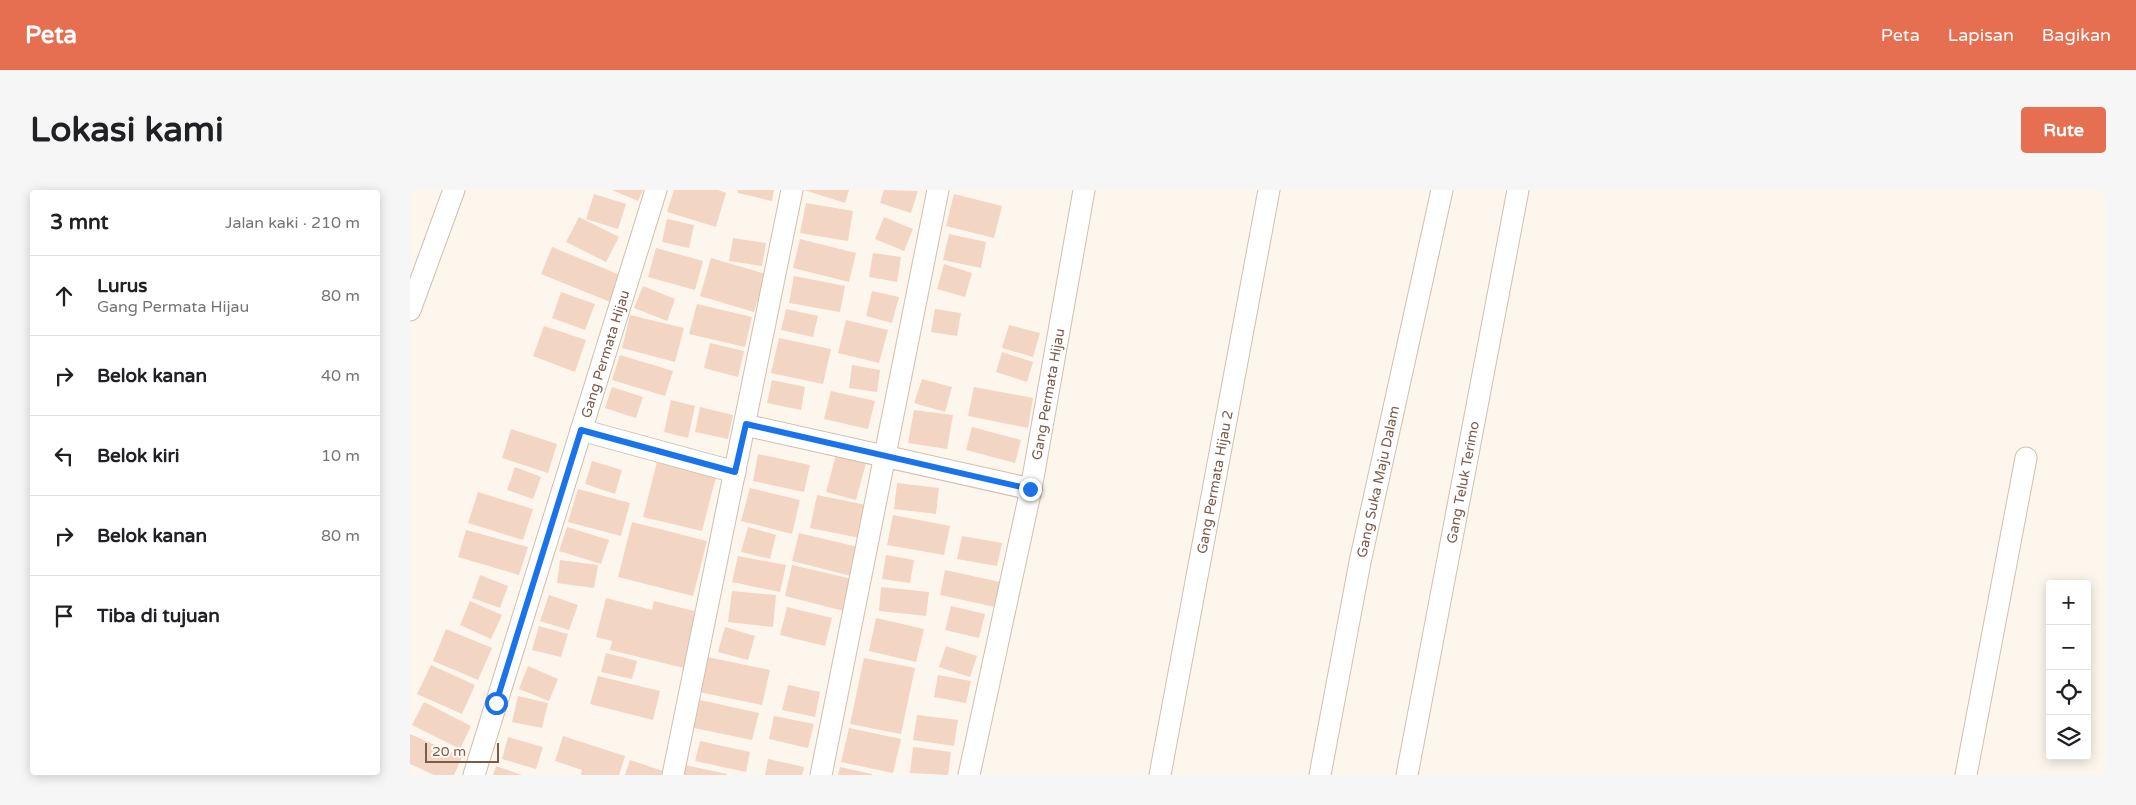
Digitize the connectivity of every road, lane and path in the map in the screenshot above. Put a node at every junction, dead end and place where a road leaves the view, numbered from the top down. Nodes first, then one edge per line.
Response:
1 (454, 190) edge
2 (656, 190) edge
3 (792, 190) edge
4 (938, 190) edge
5 (1084, 190) edge
6 (1269, 190) edge
7 (1442, 190) edge
8 (1518, 190) edge
9 (410, 310) edge
10 (746, 424) junction
11 (581, 430) junction
12 (886, 457) junction
13 (2026, 458) dead end
14 (735, 472) junction
15 (1030, 489) junction
16 (474, 775) edge
17 (673, 775) edge
18 (820, 775) edge
19 (969, 775) edge
20 (1160, 775) edge
21 (1320, 775) edge
22 (1407, 775) edge
23 (1966, 775) edge

1 - 9 street
2 - 11 street, Gang Permata Hijau
3 - 10 street
4 - 12 street
5 - 15 street, Gang Permata Hijau
6 - 20 street, Gang Permata Hijau 2
7 - 21 street, Gang Suka Maju Dalam
8 - 22 street, Gang Teluk Terimo
10 - 12 street
10 - 14 street
11 - 14 street
11 - 16 street, Gang Permata Hijau
12 - 15 street
12 - 18 street
13 - 23 street
14 - 17 street
15 - 19 street, Gang Permata Hijau

